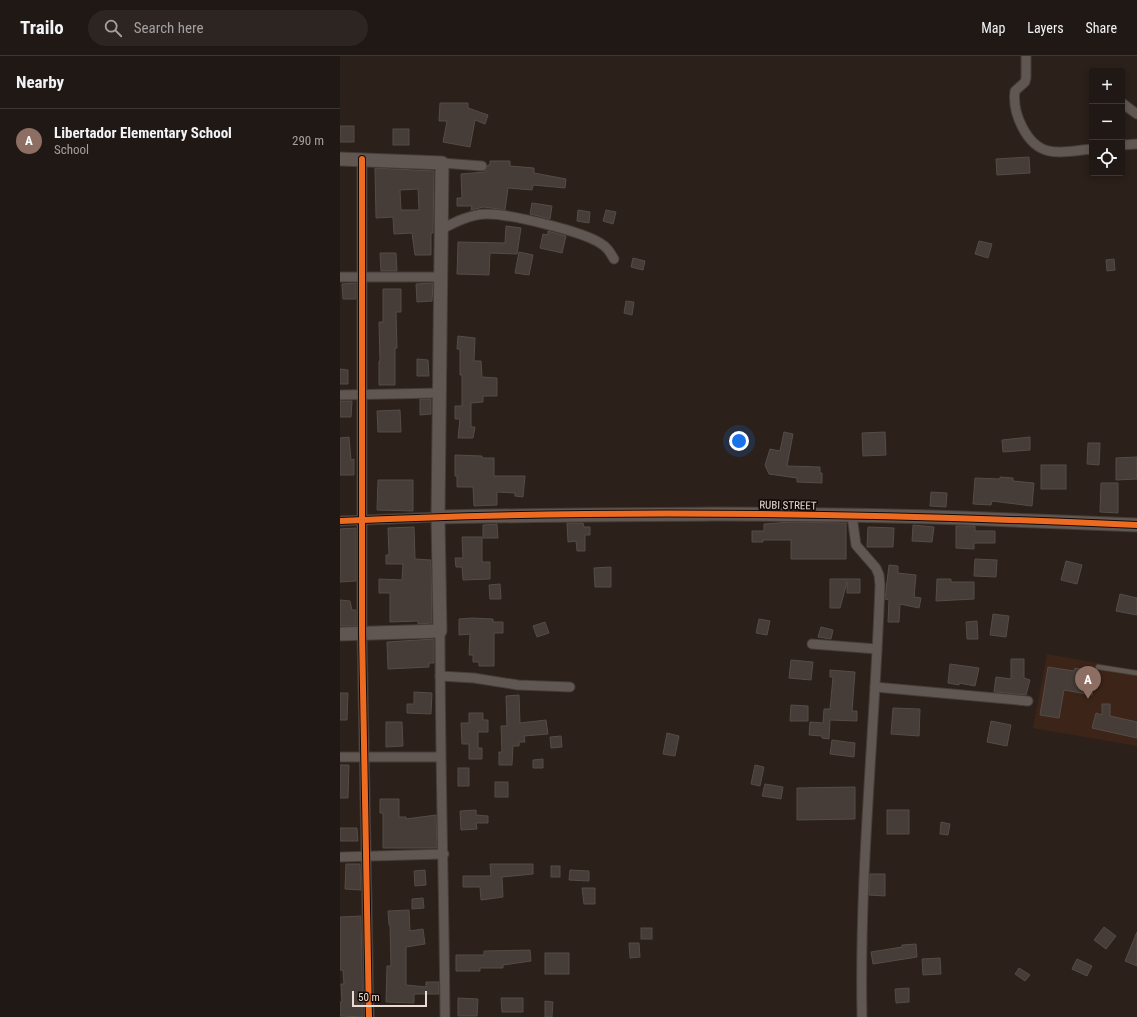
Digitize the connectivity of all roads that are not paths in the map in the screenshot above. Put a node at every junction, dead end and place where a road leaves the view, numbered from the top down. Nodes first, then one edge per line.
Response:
1 (1026, 56) edge
2 (1123, 104) edge
3 (1137, 114) edge
4 (1137, 144) edge
5 (1125, 145) edge
6 (1089, 149) edge
7 (340, 159) edge
8 (362, 159) junction
9 (442, 163) junction
10 (482, 166) dead end
11 (442, 229) junction
12 (614, 259) dead end
13 (340, 277) edge
14 (363, 277) junction
15 (441, 277) junction
16 (440, 393) junction
17 (362, 394) junction
18 (340, 395) edge
19 (852, 516) junction
20 (438, 517) junction
21 (363, 520) junction
22 (340, 521) edge
23 (1137, 525) edge
24 (440, 631) junction
25 (362, 633) junction
26 (340, 634) edge
27 (812, 644) dead end
28 (877, 649) junction
29 (1098, 668) dead end
30 (1137, 673) edge
31 (440, 676) junction
32 (570, 687) dead end
33 (875, 687) junction
34 (1028, 701) dead end
35 (340, 757) edge
36 (440, 757) junction
37 (363, 758) junction
38 (444, 854) junction
39 (340, 857) edge
40 (367, 857) junction
41 (369, 1017) edge
42 (445, 1017) edge
43 (862, 1017) edge

1 - 6 street
2 - 3 street
4 - 5 street
7 - 8 street
8 - 9 street
8 - 14 street
9 - 10 street
9 - 11 street
11 - 12 street
11 - 15 street
13 - 14 street
14 - 15 street
14 - 17 street
15 - 16 street
16 - 17 street
16 - 20 street
17 - 18 street
17 - 21 street
19 - 20 street, RUBI STREET
19 - 23 street, RUBI STREET
19 - 28 street
20 - 21 street
20 - 24 street
21 - 22 street
21 - 25 street
24 - 25 street
24 - 31 street
25 - 26 street
25 - 37 street
27 - 28 street
28 - 33 street
29 - 30 lane
31 - 32 street
31 - 36 street
33 - 34 street
33 - 43 street
35 - 37 street
36 - 37 street
36 - 38 street
37 - 40 street
38 - 40 street
38 - 42 street
39 - 40 street
40 - 41 street

